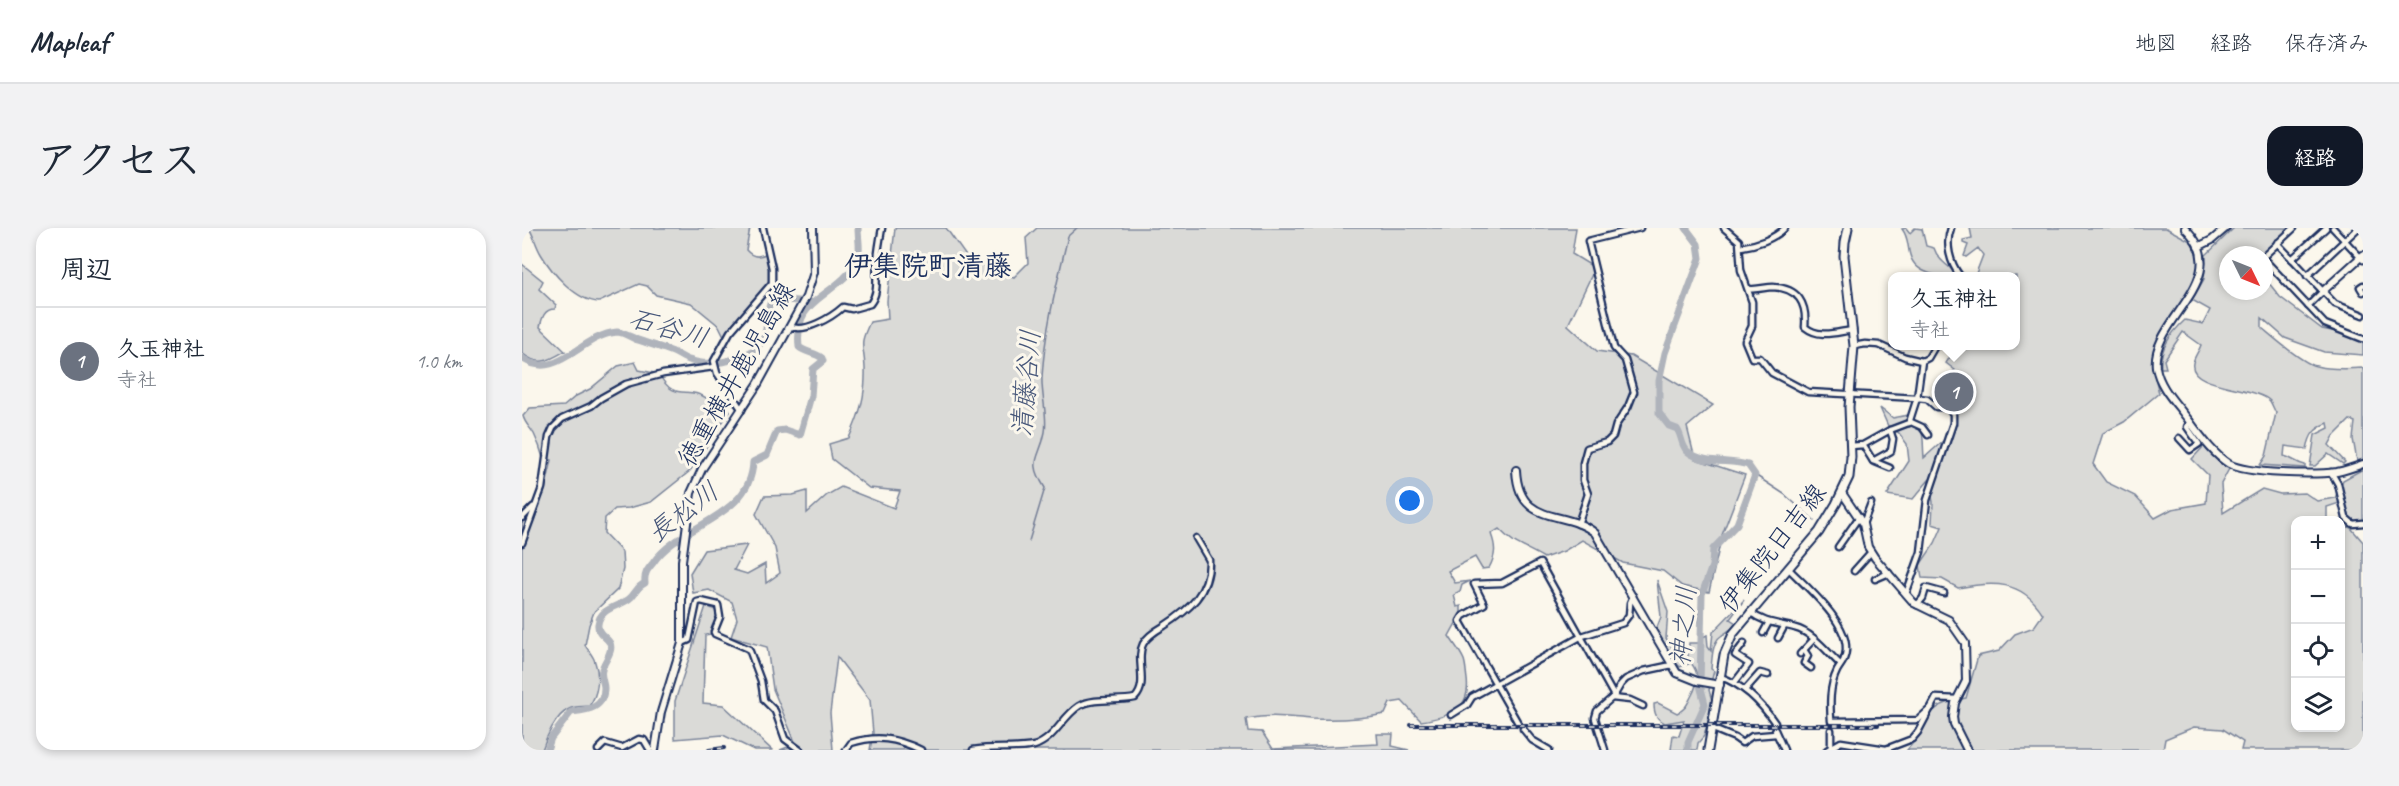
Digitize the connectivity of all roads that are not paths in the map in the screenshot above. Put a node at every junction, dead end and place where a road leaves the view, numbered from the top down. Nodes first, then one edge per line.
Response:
1 (763, 228) edge
2 (813, 228) edge
3 (882, 228) edge
4 (1640, 228) edge
5 (1724, 228) edge
6 (1785, 228) edge
7 (1848, 228) edge
8 (1951, 228) edge
9 (2185, 228) edge
10 (2226, 228) edge
11 (2294, 228) edge
12 (2326, 228) edge
13 (2333, 228) edge
14 (2358, 228) edge
15 (2344, 240) junction
16 (2277, 243) junction
17 (1741, 247) junction
18 (2199, 247) junction
19 (2273, 248) edge
20 (2362, 257) edge
21 (2292, 259) junction
22 (2273, 268) edge
23 (1957, 272) edge
24 (2307, 276) junction
25 (2363, 285) edge
26 (1749, 289) junction
27 (2363, 291) edge
28 (2322, 292) junction
29 (2308, 306) junction
30 (2363, 315) edge
31 (795, 328) junction
32 (1853, 330) junction
33 (2363, 339) edge
34 (1854, 346) junction
35 (1888, 349) edge
36 (1890, 350) edge
37 (1932, 350) edge
38 (1922, 361) junction
39 (714, 364) junction
40 (1850, 393) junction
41 (1917, 398) junction
42 (742, 410) junction
43 (2190, 421) junction
44 (1909, 423) junction
45 (1890, 430) junction
46 (1928, 435) dead end
47 (2179, 438) dead end
48 (1863, 445) junction
49 (1851, 446) junction
50 (1873, 461) junction
51 (2363, 464) edge
52 (1890, 468) dead end
53 (1516, 470) dead end
54 (2331, 472) junction
55 (1842, 493) junction
56 (1871, 503) dead end
57 (535, 505) junction
58 (1859, 517) junction
59 (522, 518) edge
60 (2363, 523) edge
61 (1578, 524) junction
62 (1863, 524) junction
63 (1196, 538) dead end
64 (522, 543) edge
65 (1838, 547) dead end
66 (1871, 552) junction
67 (1788, 568) junction
68 (1854, 571) dead end
69 (1889, 573) junction
70 (1875, 579) dead end
71 (1944, 593) dead end
72 (1906, 594) junction
73 (1633, 596) junction
74 (1917, 605) junction
75 (1750, 612) junction
76 (1769, 622) junction
77 (1785, 627) junction
78 (1763, 633) dead end
79 (1582, 636) junction
80 (1778, 639) dead end
81 (1814, 639) junction
82 (682, 643) junction
83 (1744, 643) dead end
84 (1749, 664) junction
85 (1840, 664) junction
86 (1672, 665) junction
87 (1756, 666) dead end
88 (1811, 668) dead end
89 (1768, 675) dead end
90 (1721, 676) junction
91 (1735, 682) junction
92 (1496, 684) junction
93 (1720, 685) junction
94 (1745, 690) junction
95 (1613, 697) junction
96 (1957, 699) junction
97 (1643, 706) dead end
98 (1932, 707) junction
99 (1451, 715) dead end
100 (1518, 723) dead end
101 (1775, 723) dead end
102 (1523, 729) dead end
103 (1713, 729) junction
104 (1831, 730) dead end
105 (1829, 749) edge
106 (598, 750) edge
107 (650, 750) edge
108 (655, 750) edge
109 (800, 750) edge
110 (846, 750) edge
111 (921, 750) edge
112 (973, 750) edge
113 (1550, 750) edge
114 (1605, 750) edge
115 (1708, 750) edge
116 (1784, 750) edge
117 (1967, 750) edge

1 - 39 street
2 - 31 main road, 徳重横井鹿児島線
3 - 31 street
4 - 61 street
5 - 17 street
6 - 17 street
7 - 32 main road, 伊集院日吉線
8 - 23 street
9 - 18 main road
10 - 18 main road
11 - 16 street
12 - 21 street
13 - 15 street
14 - 15 street
15 - 20 street
15 - 24 street
16 - 19 street
16 - 21 street
17 - 26 street
18 - 43 main road
20 - 28 main road
21 - 24 street
22 - 29 street
24 - 28 street
25 - 27 street
26 - 32 street
26 - 40 street
28 - 29 street
28 - 30 street
29 - 33 street
31 - 42 main road, 徳重横井鹿児島線
32 - 34 main road, 伊集院日吉線
34 - 35 street
34 - 40 main road, 伊集院日吉線
36 - 38 street
37 - 38 street
38 - 41 street
39 - 42 street
39 - 57 street
40 - 41 street
40 - 49 main road, 伊集院日吉線
41 - 44 street
41 - 72 street
42 - 82 main road, 徳重横井鹿児島線
43 - 47 street
43 - 54 main road
44 - 45 street
44 - 46 street
45 - 48 street
45 - 50 street
48 - 49 street
48 - 50 street
49 - 55 main road, 伊集院日吉線
50 - 52 street
51 - 54 main road
53 - 61 main road
54 - 60 street
55 - 58 main road
55 - 67 main road, 伊集院日吉線
56 - 62 street
57 - 59 street
57 - 64 street
58 - 62 main road
58 - 65 street
61 - 73 main road
62 - 66 main road
63 - 112 street
66 - 68 street
66 - 69 main road
67 - 75 main road, 伊集院日吉線
67 - 85 street
69 - 70 street
69 - 72 main road
71 - 74 street
72 - 74 main road
73 - 79 street
73 - 86 main road
74 - 96 main road
75 - 76 street
75 - 90 main road, 伊集院日吉線
76 - 77 street
76 - 78 street
77 - 80 street
77 - 81 street
79 - 92 street
79 - 92 street
79 - 95 street
81 - 85 street
81 - 88 street
82 - 108 main road, 徳重横井鹿児島線
82 - 109 street
83 - 84 street
84 - 87 street
84 - 91 street
85 - 98 street
86 - 93 main road
86 - 95 street
89 - 94 street
90 - 91 street
90 - 93 main road, 伊集院日吉線
91 - 94 street
92 - 99 street
92 - 100 street
93 - 103 main road, 伊集院日吉線
94 - 101 street
95 - 97 street
95 - 114 street
96 - 98 street
96 - 117 main road
98 - 105 street
102 - 113 street
103 - 115 main road, 伊集院日吉線
103 - 116 street
104 - 105 street
106 - 107 street
110 - 111 street

